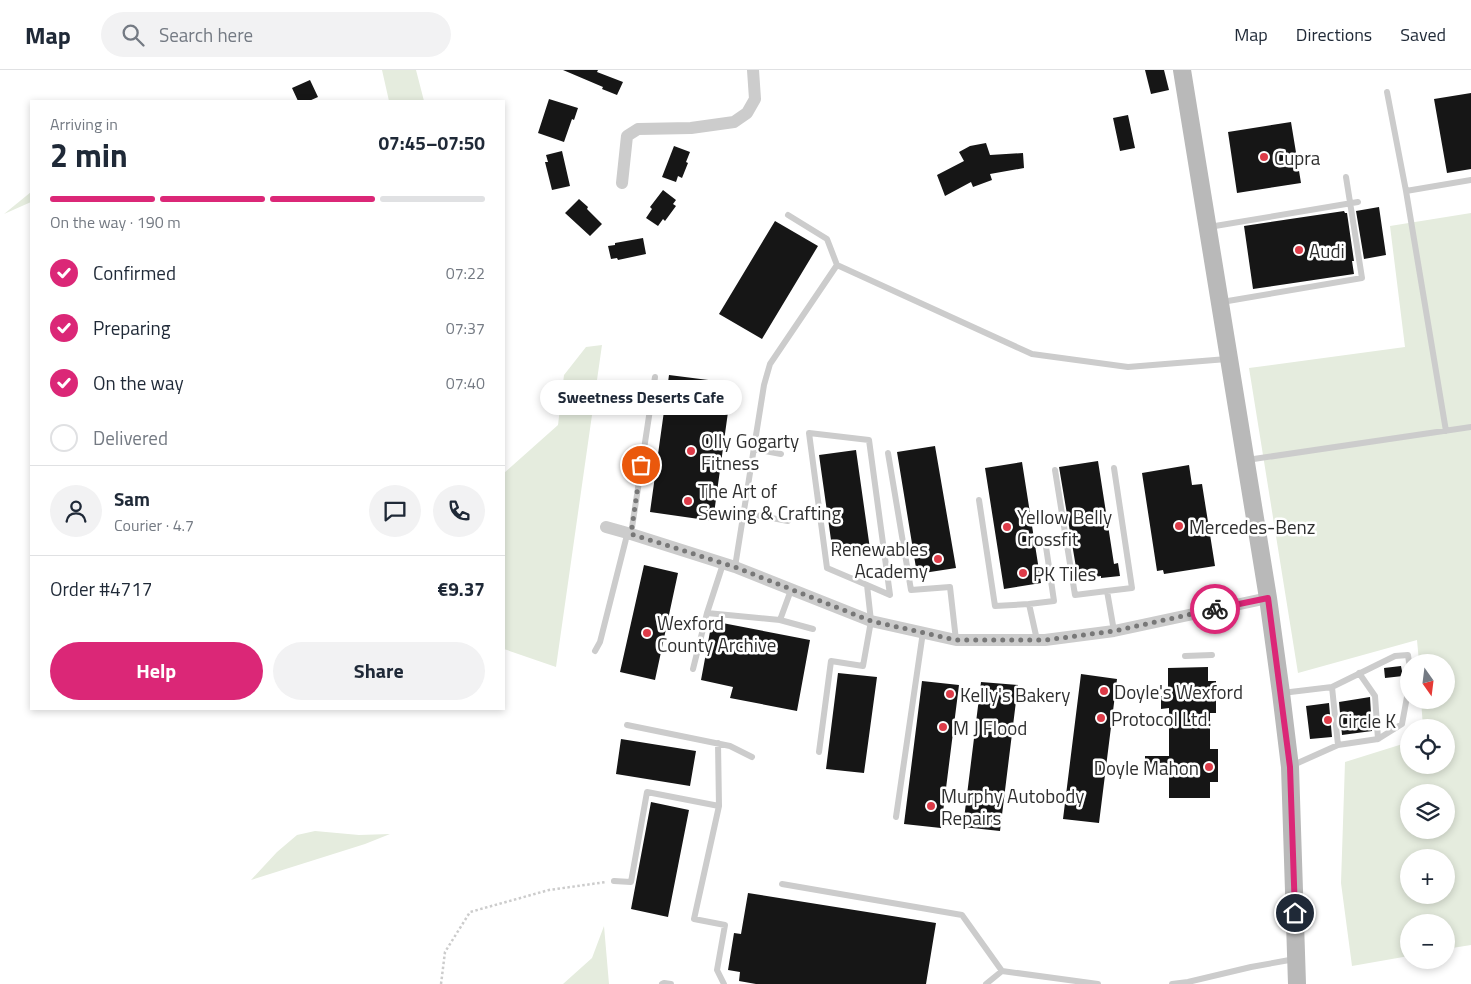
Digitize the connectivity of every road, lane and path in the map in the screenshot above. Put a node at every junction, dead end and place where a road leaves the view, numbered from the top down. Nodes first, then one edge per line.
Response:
1 (753, 70) edge
2 (1182, 70) edge
3 (1387, 92) dead end
4 (1346, 176) dead end
5 (1471, 180) edge
6 (622, 183) dead end
7 (1406, 191) junction
8 (1358, 202) dead end
9 (1350, 203) junction
10 (788, 215) dead end
11 (1208, 227) junction
12 (837, 265) junction
13 (1220, 302) junction
14 (1230, 359) junction
15 (655, 377) dead end
16 (1471, 427) edge
17 (1446, 431) junction
18 (754, 449) junction
19 (888, 453) dead end
20 (781, 454) dead end
21 (1246, 460) junction
22 (1114, 468) dead end
23 (1055, 470) dead end
24 (979, 500) dead end
25 (744, 513) junction
26 (788, 521) dead end
27 (606, 528) dead end
28 (631, 534) junction
29 (1045, 540) dead end
30 (729, 566) junction
31 (867, 585) junction
32 (791, 590) junction
33 (1107, 591) junction
34 (1268, 598) junction
35 (1029, 604) junction
36 (707, 613) junction
37 (780, 620) junction
38 (871, 621) junction
39 (813, 629) dead end
40 (1114, 631) junction
41 (923, 632) junction
42 (956, 640) junction
43 (1037, 640) junction
44 (595, 651) dead end
45 (1212, 655) dead end
46 (1185, 656) dead end
47 (1400, 656) edge
48 (693, 668) dead end
49 (1359, 673) junction
50 (1332, 687) junction
51 (1281, 693) junction
52 (1405, 709) edge
53 (627, 724) dead end
54 (1378, 739) junction
55 (718, 743) junction
56 (1338, 745) junction
57 (819, 752) dead end
58 (752, 757) dead end
59 (1290, 767) junction
60 (718, 806) junction
61 (896, 817) dead end
62 (614, 881) joint
63 (782, 884) dead end
64 (1296, 959) junction
65 (1002, 971) junction
66 (441, 984) edge
67 (662, 984) edge
68 (671, 984) edge
69 (724, 984) edge
70 (986, 984) edge
71 (1098, 984) edge
72 (1172, 984) edge
73 (1298, 984) edge

1 - 6 street
2 - 11 main road
3 - 7 lane
4 - 9 lane
5 - 7 lane
7 - 17 lane
8 - 9 lane
9 - 11 lane
9 - 13 lane
10 - 12 lane
11 - 13 main road
12 - 14 lane
12 - 18 lane
13 - 14 main road
14 - 21 main road
15 - 28 lane
16 - 17 lane
17 - 21 lane
18 - 20 lane
18 - 25 lane
19 - 42 lane
21 - 34 main road
22 - 33 lane
23 - 33 lane
24 - 35 lane
25 - 26 lane
25 - 30 lane
27 - 28 street
28 - 30 street
28 - 44 lane
29 - 35 lane
30 - 32 street
30 - 36 lane
31 - 31 lane
31 - 38 lane
32 - 37 lane
32 - 38 street
33 - 40 lane
34 - 40 street
34 - 51 main road
35 - 43 lane
36 - 37 lane
36 - 48 lane
37 - 39 lane
38 - 41 street
38 - 57 lane
40 - 43 street
41 - 42 street
41 - 61 lane
42 - 43 street
45 - 46 lane
47 - 49 lane
49 - 50 lane
49 - 54 lane
50 - 51 lane
50 - 56 lane
51 - 59 main road
52 - 54 lane
53 - 55 lane
54 - 56 lane
55 - 58 lane
55 - 60 lane
56 - 59 lane
59 - 64 main road
60 - 62 lane
60 - 69 lane
62 - 66 path
63 - 65 lane
64 - 72 lane
64 - 73 main road
65 - 70 lane
65 - 71 lane
67 - 68 lane

